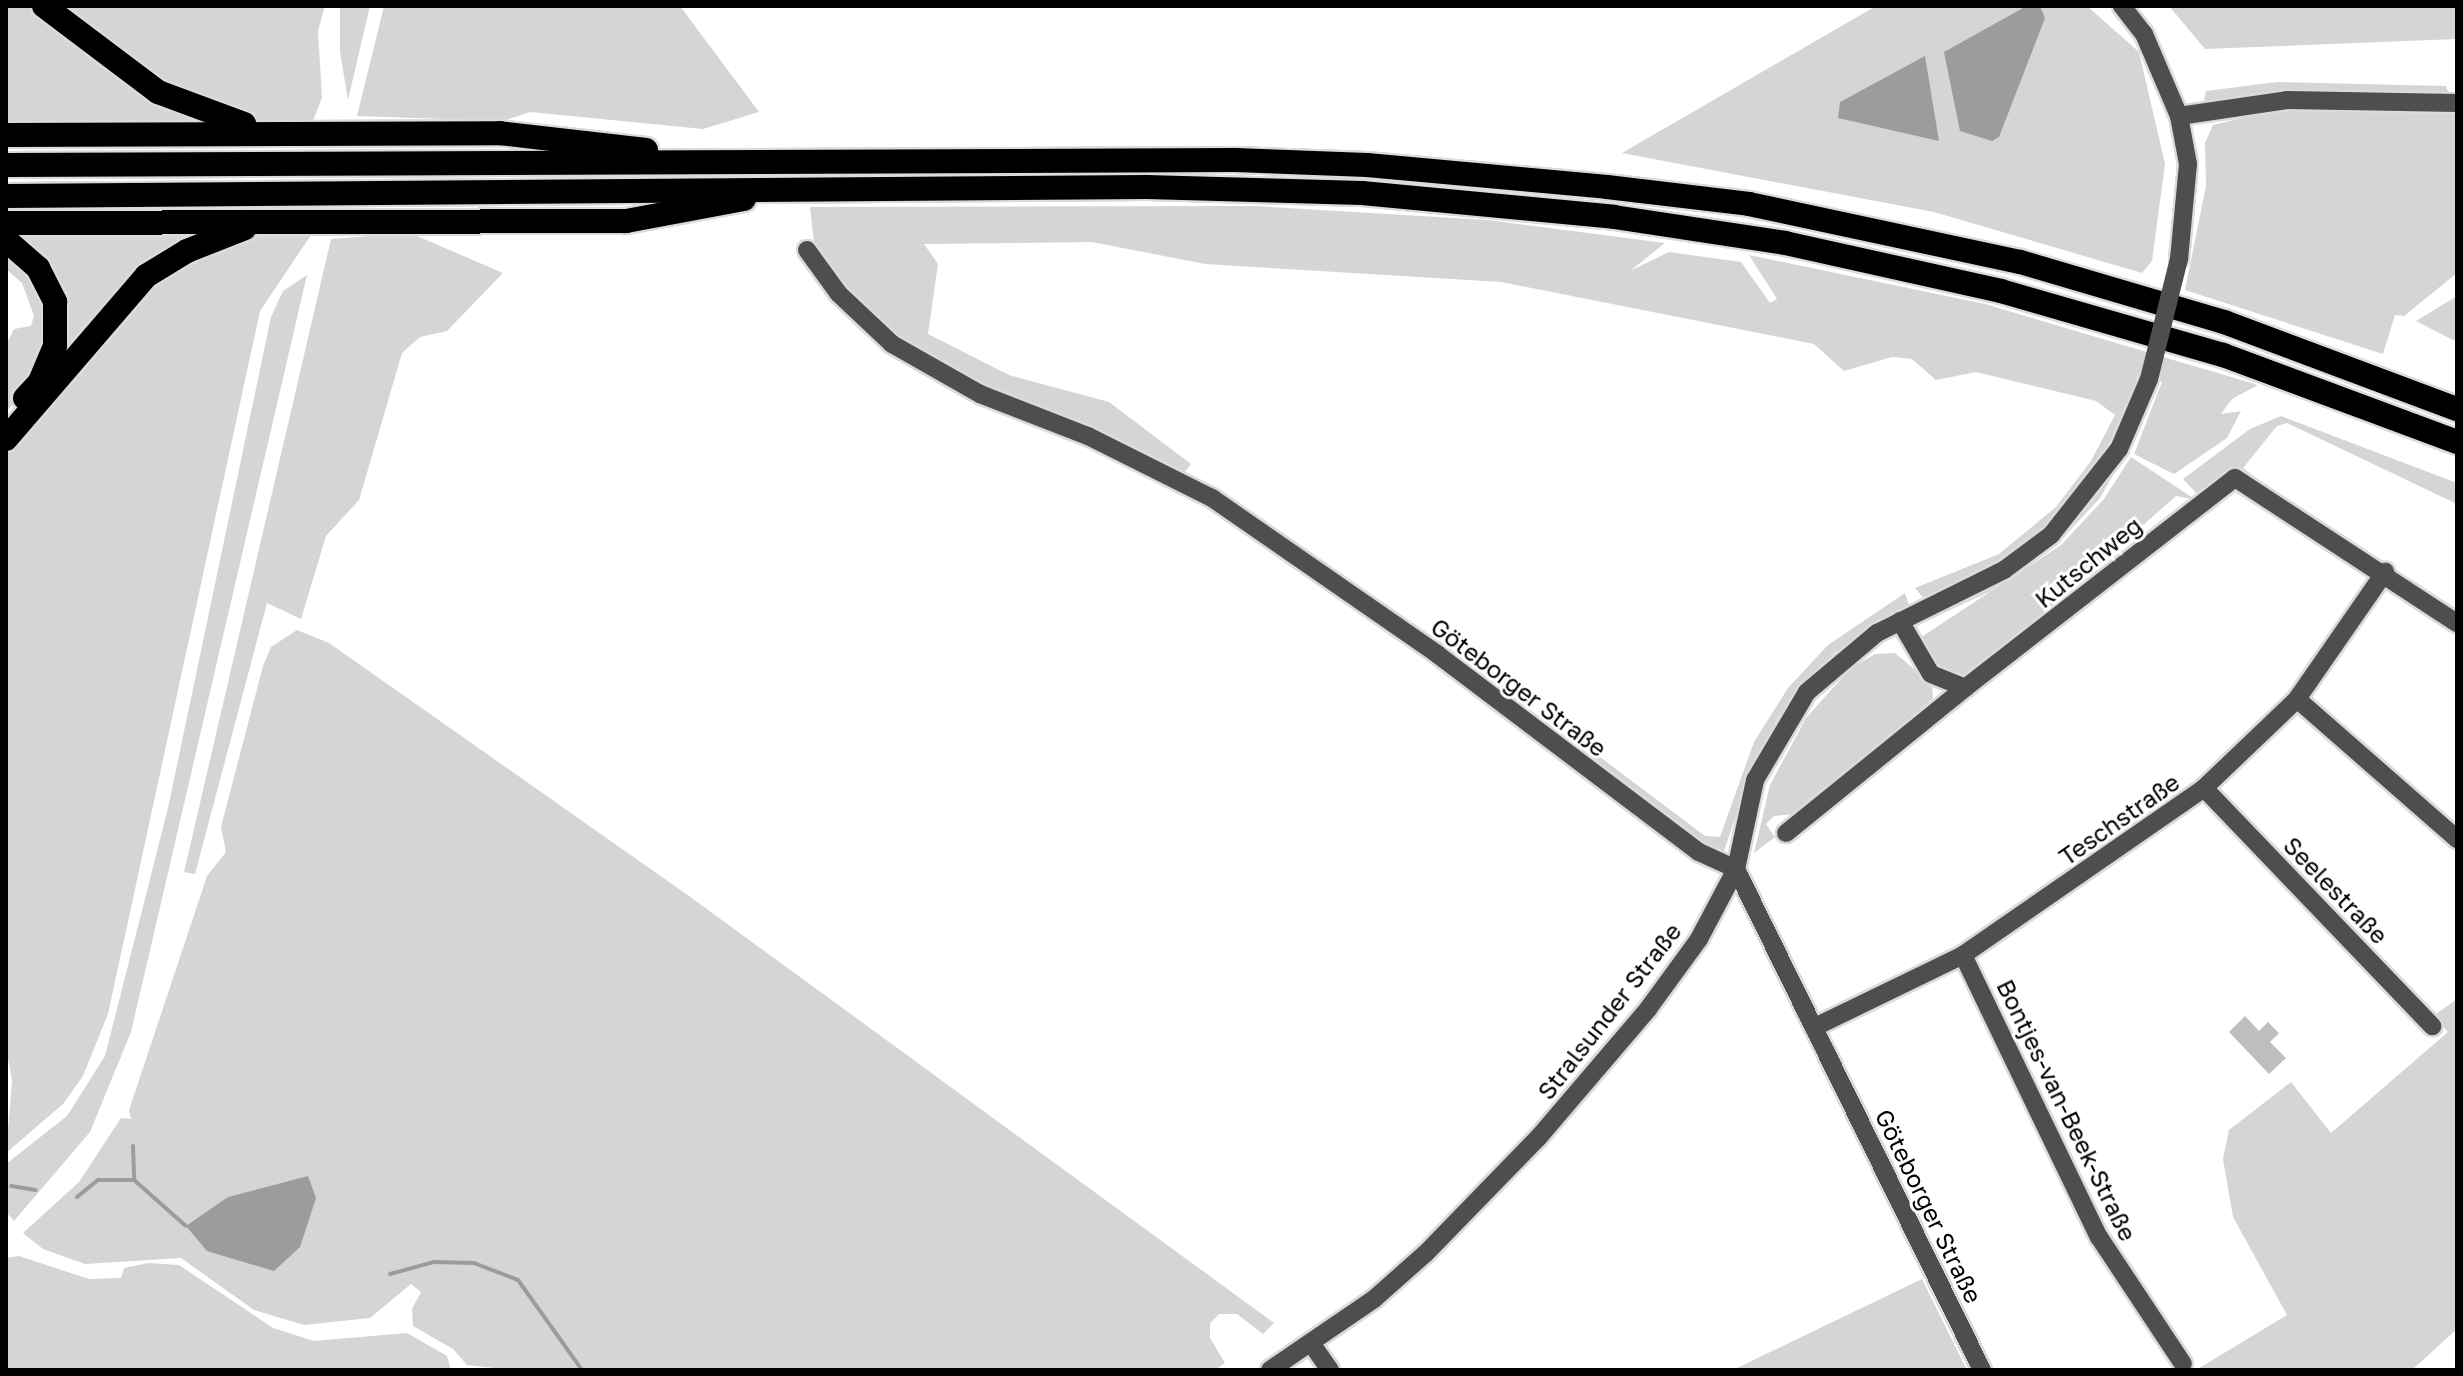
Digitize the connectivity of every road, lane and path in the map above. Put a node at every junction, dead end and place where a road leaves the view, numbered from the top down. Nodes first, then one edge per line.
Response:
1 (44, 6) edge
2 (2122, 6) edge
3 (2457, 103) edge
4 (2179, 116) junction
5 (294, 132) junction
6 (6, 135) edge
7 (709, 161) junction
8 (6, 165) edge
9 (789, 188) junction
10 (6, 196) edge
11 (272, 220) junction
12 (6, 223) edge
13 (6, 240) edge
14 (807, 250) dead end
15 (2457, 409) edge
16 (6, 416) edge
17 (6, 439) edge
18 (2457, 442) edge
19 (2385, 572) junction
20 (1900, 621) junction
21 (2457, 623) edge
22 (1965, 688) junction
23 (2297, 699) junction
24 (2204, 788) junction
25 (1786, 833) dead end
26 (2457, 839) edge
27 (1736, 869) junction
28 (1963, 955) junction
29 (2432, 1026) dead end
30 (1815, 1027) junction
31 (1311, 1343) junction
32 (2183, 1364) dead end
33 (1270, 1370) edge
34 (1330, 1370) edge
35 (1982, 1370) edge

1 - 5 highway
2 - 4 street, Stralsunder Straße
3 - 4 street
4 - 20 street, Stralsunder Straße, bridge
5 - 6 highway
5 - 7 highway
7 - 8 highway
7 - 15 highway
9 - 10 highway
9 - 11 highway
9 - 18 highway
11 - 12 highway
11 - 17 highway
13 - 16 highway
14 - 27 street, Göteborger Straße
19 - 21 street
19 - 22 street, Kutschweg
19 - 23 street, Teschstraße
20 - 22 street
20 - 27 street, Stralsunder Straße
22 - 25 street, Kutschweg
23 - 24 street, Teschstraße
23 - 26 street
24 - 28 street, Teschstraße
24 - 29 street, Seelestraße
27 - 30 street, Göteborger Straße
27 - 31 street, Stralsunder Straße
28 - 30 street, Teschstraße
28 - 32 street, Bontjes-van-Beek-Straße
30 - 35 street, Göteborger Straße
31 - 33 street, Stralsunder Straße
31 - 34 street

